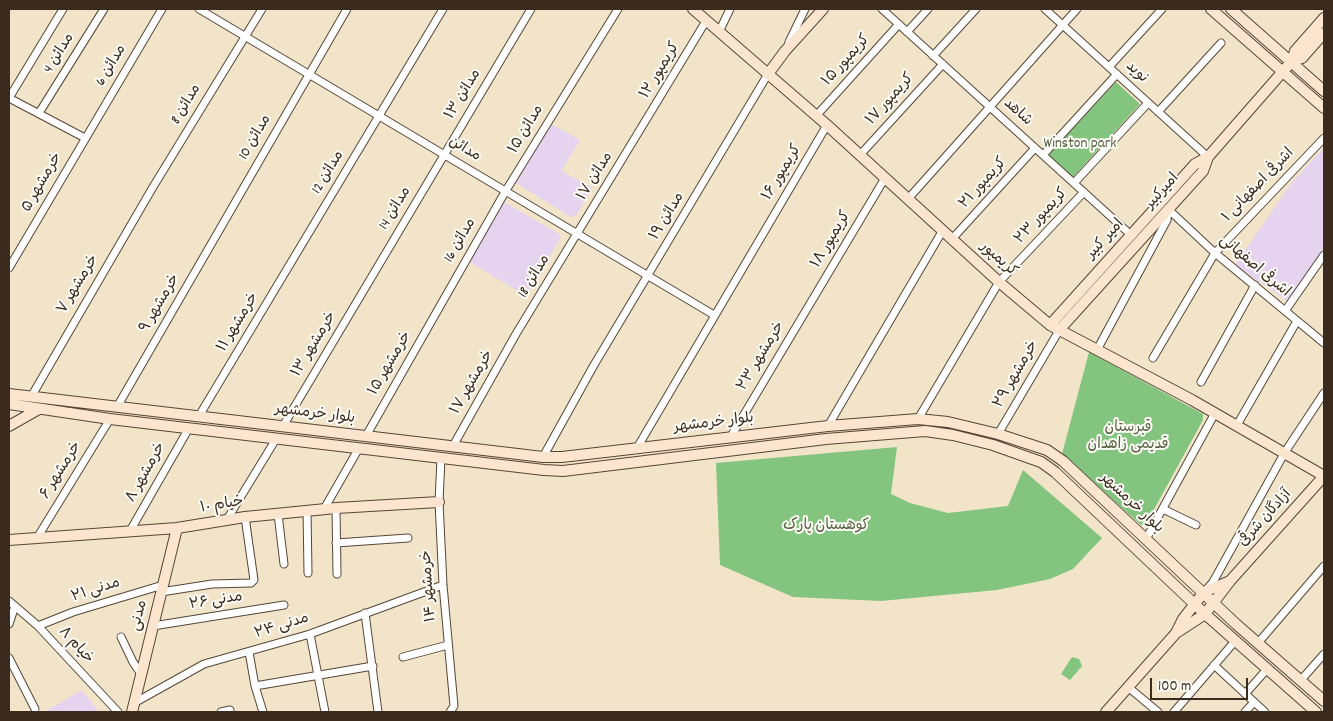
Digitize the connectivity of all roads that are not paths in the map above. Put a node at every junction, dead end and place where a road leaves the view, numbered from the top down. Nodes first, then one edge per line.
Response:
1 (63, 9) edge
2 (104, 9) edge
3 (162, 9) edge
4 (199, 9) edge
5 (262, 9) edge
6 (347, 9) edge
7 (443, 9) edge
8 (531, 9) edge
9 (618, 9) edge
10 (692, 9) edge
11 (730, 9) edge
12 (805, 9) edge
13 (823, 9) edge
14 (882, 9) edge
15 (928, 9) edge
16 (976, 9) edge
17 (1045, 9) edge
18 (1077, 9) edge
19 (1162, 9) edge
20 (1211, 9) edge
21 (1231, 9) edge
22 (1324, 18) edge
23 (706, 21) junction
24 (899, 24) junction
25 (1062, 25) junction
26 (719, 32) junction
27 (907, 32) junction
28 (1324, 33) edge
29 (245, 36) junction
30 (1221, 43) dead end
31 (785, 51) junction
32 (933, 56) junction
33 (1292, 61) junction
34 (943, 64) junction
35 (1109, 67) junction
36 (1283, 72) junction
37 (308, 74) junction
38 (768, 74) junction
39 (1117, 74) junction
40 (1324, 91) edge
41 (9, 98) edge
42 (1148, 103) junction
43 (990, 107) junction
44 (1324, 108) edge
45 (1158, 112) junction
46 (39, 113) junction
47 (379, 116) junction
48 (816, 116) junction
49 (827, 125) junction
50 (639, 135) joint
51 (85, 138) junction
52 (1324, 138) edge
53 (1035, 148) junction
54 (444, 154) junction
55 (860, 155) junction
56 (1043, 155) junction
57 (1208, 157) junction
58 (885, 178) junction
59 (1074, 183) junction
60 (153, 187) joint
61 (505, 192) junction
62 (1084, 192) junction
63 (908, 198) junction
64 (1168, 209) junction
65 (228, 216) joint
66 (942, 230) junction
67 (577, 235) junction
68 (1131, 235) junction
69 (952, 239) junction
70 (302, 245) joint
71 (1215, 253) junction
72 (1324, 255) edge
73 (9, 268) edge
74 (649, 276) junction
75 (371, 278) joint
76 (1000, 282) junction
77 (1255, 285) junction
78 (440, 305) joint
79 (1285, 311) junction
80 (714, 315) junction
81 (802, 316) joint
82 (1297, 321) junction
83 (1055, 327) junction
84 (516, 334) joint
85 (1324, 344) edge
86 (1098, 348) junction
87 (1154, 358) dead end
88 (1201, 382) dead end
89 (1324, 393) edge
90 (9, 394) edge
91 (31, 396) junction
92 (10, 406) edge
93 (117, 407) junction
94 (39, 409) junction
95 (1215, 413) junction
96 (200, 416) junction
97 (110, 419) junction
98 (918, 419) junction
99 (234, 420) junction
100 (1237, 425) junction
101 (9, 426) edge
102 (283, 426) junction
103 (828, 426) junction
104 (188, 428) junction
105 (783, 432) junction
106 (230, 433) junction
107 (998, 434) junction
108 (366, 436) junction
109 (730, 438) junction
110 (276, 439) junction
111 (784, 444) junction
112 (453, 446) junction
113 (360, 448) junction
114 (637, 448) junction
115 (1285, 452) junction
116 (542, 457) junction
117 (441, 458) junction
118 (1324, 476) edge
119 (439, 502) junction
120 (336, 508) junction
121 (324, 509) junction
122 (1163, 509) junction
123 (307, 510) junction
124 (1116, 511) junction
125 (278, 514) junction
126 (245, 517) junction
127 (1107, 520) junction
128 (226, 521) junction
129 (1196, 525) dead end
130 (177, 528) junction
131 (130, 531) junction
132 (37, 538) junction
133 (408, 538) dead end
134 (1146, 539) junction
135 (9, 540) edge
136 (336, 543) junction
137 (284, 564) dead end
138 (1324, 566) edge
139 (308, 573) dead end
140 (337, 574) dead end
141 (1230, 581) junction
142 (443, 585) junction
143 (162, 588) junction
144 (1204, 592) junction
145 (9, 601) edge
146 (1194, 603) junction
147 (1214, 603) junction
148 (284, 605) dead end
149 (15, 606) junction
150 (365, 613) junction
151 (1205, 614) junction
152 (9, 624) edge
153 (38, 626) junction
154 (153, 626) junction
155 (1176, 633) junction
156 (310, 634) junction
157 (121, 638) dead end
158 (1236, 640) junction
159 (1258, 643) junction
160 (448, 645) junction
161 (249, 652) junction
162 (1324, 654) edge
163 (402, 657) dead end
164 (9, 658) edge
165 (1214, 665) junction
166 (372, 666) junction
167 (1268, 668) junction
168 (141, 674) junction
169 (317, 677) junction
170 (1301, 680) junction
171 (255, 686) junction
172 (1128, 687) junction
173 (1246, 694) junction
174 (1254, 702) junction
175 (1324, 702) edge
176 (133, 708) edge
177 (35, 709) dead end
178 (230, 710) dead end
179 (118, 712) edge
180 (222, 712) edge
181 (263, 712) edge
182 (325, 712) edge
183 (378, 712) edge
184 (451, 712) edge
185 (1106, 712) edge
186 (1158, 712) edge
187 (1174, 712) edge
188 (1245, 712) edge
189 (1265, 712) edge
190 (1316, 712) edge

1 - 41 street
2 - 46 street, مدائن 4
3 - 51 street, مدائن 6
4 - 29 street, مدائن
5 - 29 street, مدائن 8
6 - 37 street, مدائن 10
7 - 47 street, مدائن 12
8 - 54 street, مدائن ۱۳
9 - 61 street, مدائن ۱۵
10 - 23 main road, کریمپور
11 - 26 street
12 - 31 street
13 - 31 main road
14 - 24 street, شاهد
15 - 27 street
16 - 32 street
17 - 25 street, نوید
18 - 25 street
19 - 35 street
20 - 36 main road
21 - 33 main road
22 - 33 main road
23 - 26 main road, کریمپور
23 - 50 street, کریمپور ۱۲
24 - 27 street, شاهد
24 - 48 street, کریمپور ۱۵
25 - 35 street, نوید
25 - 43 street
26 - 38 main road, کریمپور
27 - 32 street, شاهد
28 - 33 main road
29 - 37 street, مدائن
29 - 60 street, مدائن 8
30 - 45 street
31 - 38 main road
32 - 34 street, شاهد
33 - 36 main road
33 - 40 main road
34 - 43 street, شاهد
34 - 55 street, کریمپور ۱۷
35 - 39 street, نوید
36 - 44 main road
36 - 57 main road, امیرکبیر
37 - 47 street, مدائن
37 - 65 street, مدائن 10
38 - 48 main road, کریمپور
38 - 74 street, مدائن ۱۹
39 - 42 street, نوید
39 - 56 street
41 - 46 street
42 - 45 street, نوید
42 - 59 street
43 - 53 street, شاهد
43 - 63 street
45 - 57 street, نوید
46 - 51 street
47 - 54 street, مدائن
47 - 70 street, مدائن 12
48 - 49 main road, کریمپور
49 - 55 main road, کریمپور
49 - 80 street, کریمپور ۱۶
50 - 67 street, مدائن ۱۷
51 - 73 street, خرمشهر ۵
52 - 71 street, اشرفی اصفهانی ۱
53 - 56 street, شاهد
53 - 69 street, کریمپور ۲۱
54 - 61 street, مدائن
54 - 75 street, مدائن 14
55 - 58 main road, کریمپور
56 - 59 street, شاهد
57 - 64 main road, امیرکبیر
57 - 68 main road, امیر کبیر
58 - 63 main road, کریمپور
58 - 81 street, کریمپور ۱۸
59 - 62 street, شاهد
60 - 91 street, خرمشهر ۷
61 - 67 street, مدائن
61 - 78 street, مدائن 16
62 - 68 street, شاهد
62 - 76 street, کریمپور ۲۳
63 - 66 main road, کریمپور
64 - 71 street, اشرفی اصفهانی
64 - 83 main road, امیرکبیر
64 - 86 street
65 - 93 street, خرمشهر ۹
66 - 69 main road, کریمپور
66 - 103 street
67 - 74 street, مدائن
67 - 84 street, مدائن 18
68 - 83 main road, امیر کبیر
69 - 76 main road, کریمپور
70 - 96 street, خرمشهر ۱۱
71 - 77 street, اشرفی اصفهانی
71 - 87 street, اشرفی اصفهانی ۱
72 - 79 street
74 - 80 street, مدائن
74 - 116 street, مدائن ۱۹
75 - 102 street, خرمشهر ۱۳
76 - 83 main road, کریمپور
76 - 98 street, کریمپور ۲۳
77 - 79 street, اشرفی اصفهانی
77 - 88 street
78 - 108 street, خرمشهر ۱۵
79 - 82 street, اشرفی اصفهانی
80 - 114 street, کریمپور ۱۶
81 - 109 street, خرمشهر ۲۳
82 - 85 street, اشرفی اصفهانی
82 - 100 street
83 - 86 main road, کریمپور
83 - 107 street, خرمشهر ۲۹
84 - 112 street, خرمشهر ۱۷
86 - 95 main road, کریمپور
89 - 115 street
90 - 91 main road, بلوار خرمشهر
91 - 93 main road, بلوار خرمشهر
92 - 94 main road, بلوار خرمشهر
93 - 96 main road, بلوار خرمشهر
94 - 97 main road, بلوار خرمشهر
94 - 101 main road
95 - 100 main road, کریمپور
95 - 122 street
96 - 99 main road, بلوار خرمشهر
97 - 104 main road, بلوار خرمشهر
97 - 132 street, خرمشهر ۶
98 - 103 main road, بلوار خرمشهر
98 - 107 main road, بلوار خرمشهر
99 - 102 main road, بلوار خرمشهر
99 - 106 main road
100 - 115 main road, کریمپور
102 - 108 main road, بلوار خرمشهر
103 - 105 main road, بلوار خرمشهر
104 - 106 main road, بلوار خرمشهر
104 - 131 street, خرمشهر ۸
105 - 109 main road, بلوار خرمشهر
105 - 111 main road
106 - 110 main road, بلوار خرمشهر
107 - 124 main road, بلوار خرمشهر
108 - 112 main road, بلوار خرمشهر
109 - 114 main road, بلوار خرمشهر
110 - 113 main road, بلوار خرمشهر
110 - 128 street
111 - 117 main road, بلوار خرمشهر
111 - 127 main road, بلوار خرمشهر
112 - 116 main road, بلوار خرمشهر
113 - 117 main road, بلوار خرمشهر
113 - 121 street
114 - 116 main road, بلوار خرمشهر
115 - 118 main road, کریمپور
115 - 144 street
117 - 119 street, خرمشهر ۱۴
118 - 141 main road, آزادگان شرقی
119 - 120 main road, خیام ۱۰
119 - 142 street, خرمشهر ۱۴
120 - 121 main road, خیام ۱۰
120 - 136 street
121 - 123 main road, خیام ۱۰
122 - 129 street
122 - 134 street
123 - 125 main road, خیام ۱۰
123 - 139 street
124 - 127 main road
124 - 134 main road, بلوار خرمشهر
125 - 126 main road, خیام ۱۰
125 - 137 street
126 - 128 main road, خیام ۱۰
126 - 143 street, مدنی ۲۱
127 - 146 main road, بلوار خرمشهر
128 - 130 main road, خیام ۱۰
130 - 131 main road, خیام ۱۰
130 - 143 main road, مدنی
131 - 132 main road, خیام ۱۰
132 - 135 main road, خیام ۱۰
133 - 136 street
134 - 144 main road, بلوار خرمشهر
136 - 140 street
138 - 159 street
141 - 144 main road, آزادگان شرقی
141 - 147 main road, آزادگان شرقی
142 - 150 street, مدنی ۲۴
142 - 160 street, خرمشهر ۱۴
143 - 153 street, مدنی ۲۱
143 - 154 main road, مدنی
144 - 146 main road
144 - 147 main road, بلوار خرمشهر
145 - 149 street, خیام ۸
146 - 151 main road, بلوار خرمشهر
146 - 155 main road
147 - 151 main road, آزادگان شرقی
147 - 159 main road, بلوار خرمشهر
148 - 154 street, مدنی ۲۶
149 - 152 street
149 - 153 street, خیام ۸
150 - 156 street, مدنی ۲۴
150 - 166 street
151 - 155 main road, آزادگان شرقی
151 - 158 main road, بلوار خرمشهر
153 - 179 street, خیام ۸
154 - 168 main road, مدنی
155 - 172 main road
156 - 161 street, مدنی ۲۴
156 - 169 street
157 - 168 street
158 - 165 street
158 - 167 main road, بلوار خرمشهر
159 - 170 main road, بلوار خرمشهر
160 - 163 street
160 - 184 street, خرمشهر ۱۴
161 - 171 street
161 - 176 street, مدنی ۲۴
162 - 170 street
164 - 177 street
165 - 173 street
165 - 187 street
166 - 169 street
166 - 183 street
167 - 173 street
167 - 190 main road, بلوار خرمشهر
168 - 176 main road, مدنی
169 - 171 street
169 - 182 street
170 - 175 main road, بلوار خرمشهر
171 - 181 street
172 - 185 main road
172 - 186 street
173 - 174 street
174 - 188 street
174 - 189 street
178 - 180 street

